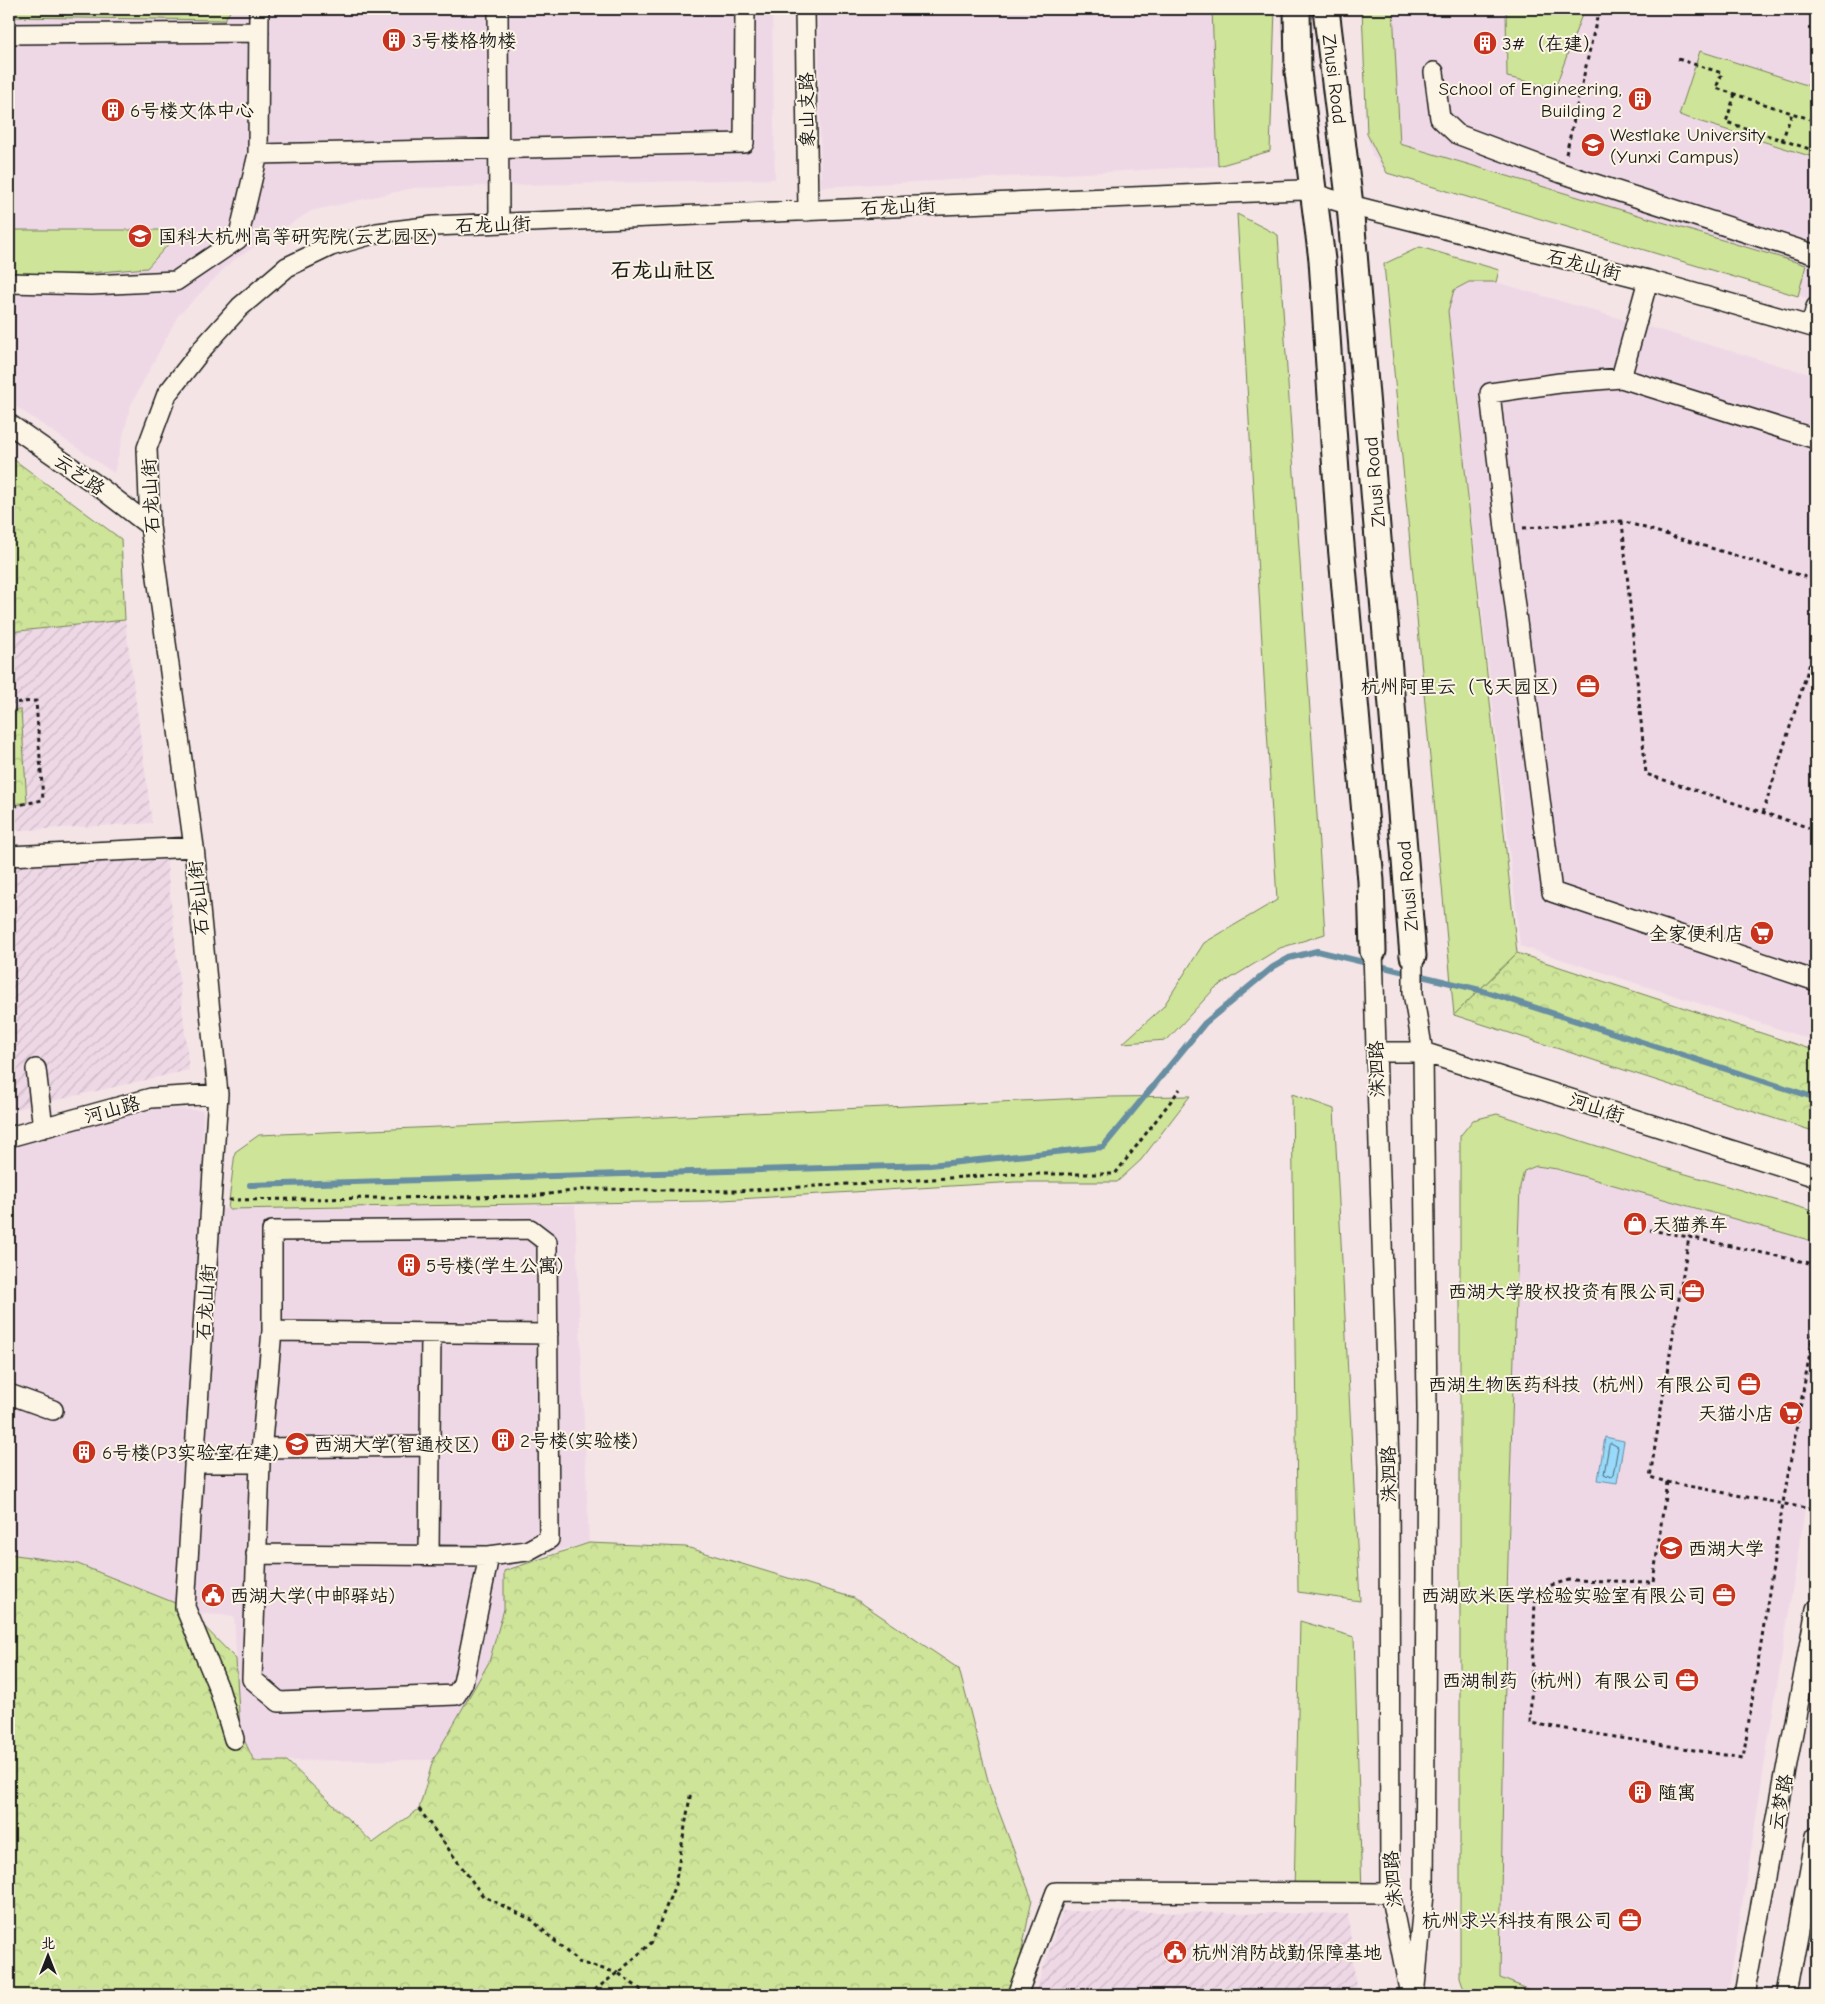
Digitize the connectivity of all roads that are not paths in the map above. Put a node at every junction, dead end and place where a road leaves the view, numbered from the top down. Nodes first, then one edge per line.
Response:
1 (259, 9) edge
2 (498, 9) edge
3 (745, 9) edge
4 (805, 9) edge
5 (1297, 9) edge
6 (1326, 9) edge
7 (259, 32) junction
8 (9, 34) edge
9 (1434, 72) dead end
10 (499, 147) junction
11 (258, 154) junction
12 (1314, 194) junction
13 (1350, 205) junction
14 (808, 210) junction
15 (499, 223) junction
16 (1816, 255) edge
17 (1648, 280) junction
18 (9, 283) edge
19 (1816, 307) edge
20 (1813, 327) edge
21 (1621, 378) junction
22 (9, 424) edge
23 (1816, 438) edge
24 (150, 526) junction
25 (194, 847) junction
26 (9, 856) edge
27 (1373, 951) joint
28 (1413, 956) joint
29 (1816, 981) edge
30 (1376, 1052) junction
31 (1423, 1052) junction
32 (36, 1069) dead end
33 (218, 1094) junction
34 (43, 1128) junction
35 (9, 1137) edge
36 (1816, 1177) edge
37 (272, 1331) junction
38 (432, 1333) junction
39 (548, 1334) junction
40 (9, 1394) edge
41 (53, 1410) dead end
42 (430, 1446) junction
43 (260, 1456) junction
44 (194, 1463) junction
45 (256, 1554) junction
46 (429, 1555) junction
47 (489, 1556) junction
48 (1816, 1609) edge
49 (1813, 1646) edge
50 (234, 1739) dead end
51 (1816, 1836) edge
52 (1390, 1893) junction
53 (1016, 1995) edge
54 (1412, 1995) edge
55 (1744, 1995) edge
56 (1787, 1995) edge

1 - 7 street
2 - 10 street
3 - 10 street
4 - 14 street, 象山支路
5 - 12 main road, Zhusi Road
6 - 13 main road, Zhusi Road
7 - 8 street
7 - 11 street
9 - 16 street
10 - 11 street
10 - 15 street
11 - 18 street
12 - 13 street, 石龙山街
12 - 14 street, 石龙山街
12 - 27 main road, Zhusi Road
13 - 17 street, 石龙山街
13 - 28 main road, Zhusi Road
14 - 15 street, 石龙山街
15 - 24 street, 石龙山街
17 - 20 street, 石龙山街
17 - 21 street
19 - 20 street
21 - 23 street
21 - 29 street
22 - 24 street, 云艺路
24 - 25 street, 石龙山街
25 - 26 street
25 - 33 street, 石龙山街
27 - 30 street, 洙泗路
28 - 31 street, 洙泗路
30 - 31 street, 河山街
30 - 52 street, 洙泗路
31 - 36 street, 河山街
31 - 54 street, 洙泗路
32 - 34 street
33 - 34 street, 河山路
33 - 44 street, 石龙山街
34 - 35 street, 河山路
37 - 38 street
37 - 39 street
37 - 43 street
38 - 39 street
38 - 42 street
39 - 47 street
40 - 41 street
42 - 43 street
42 - 46 street
43 - 44 street
43 - 45 street
44 - 50 street, 石龙山街
45 - 46 street
45 - 47 street
46 - 47 street
48 - 49 street, 云梦路
49 - 55 street, 云梦路
51 - 56 street
52 - 53 street
52 - 54 street, 洙泗路

